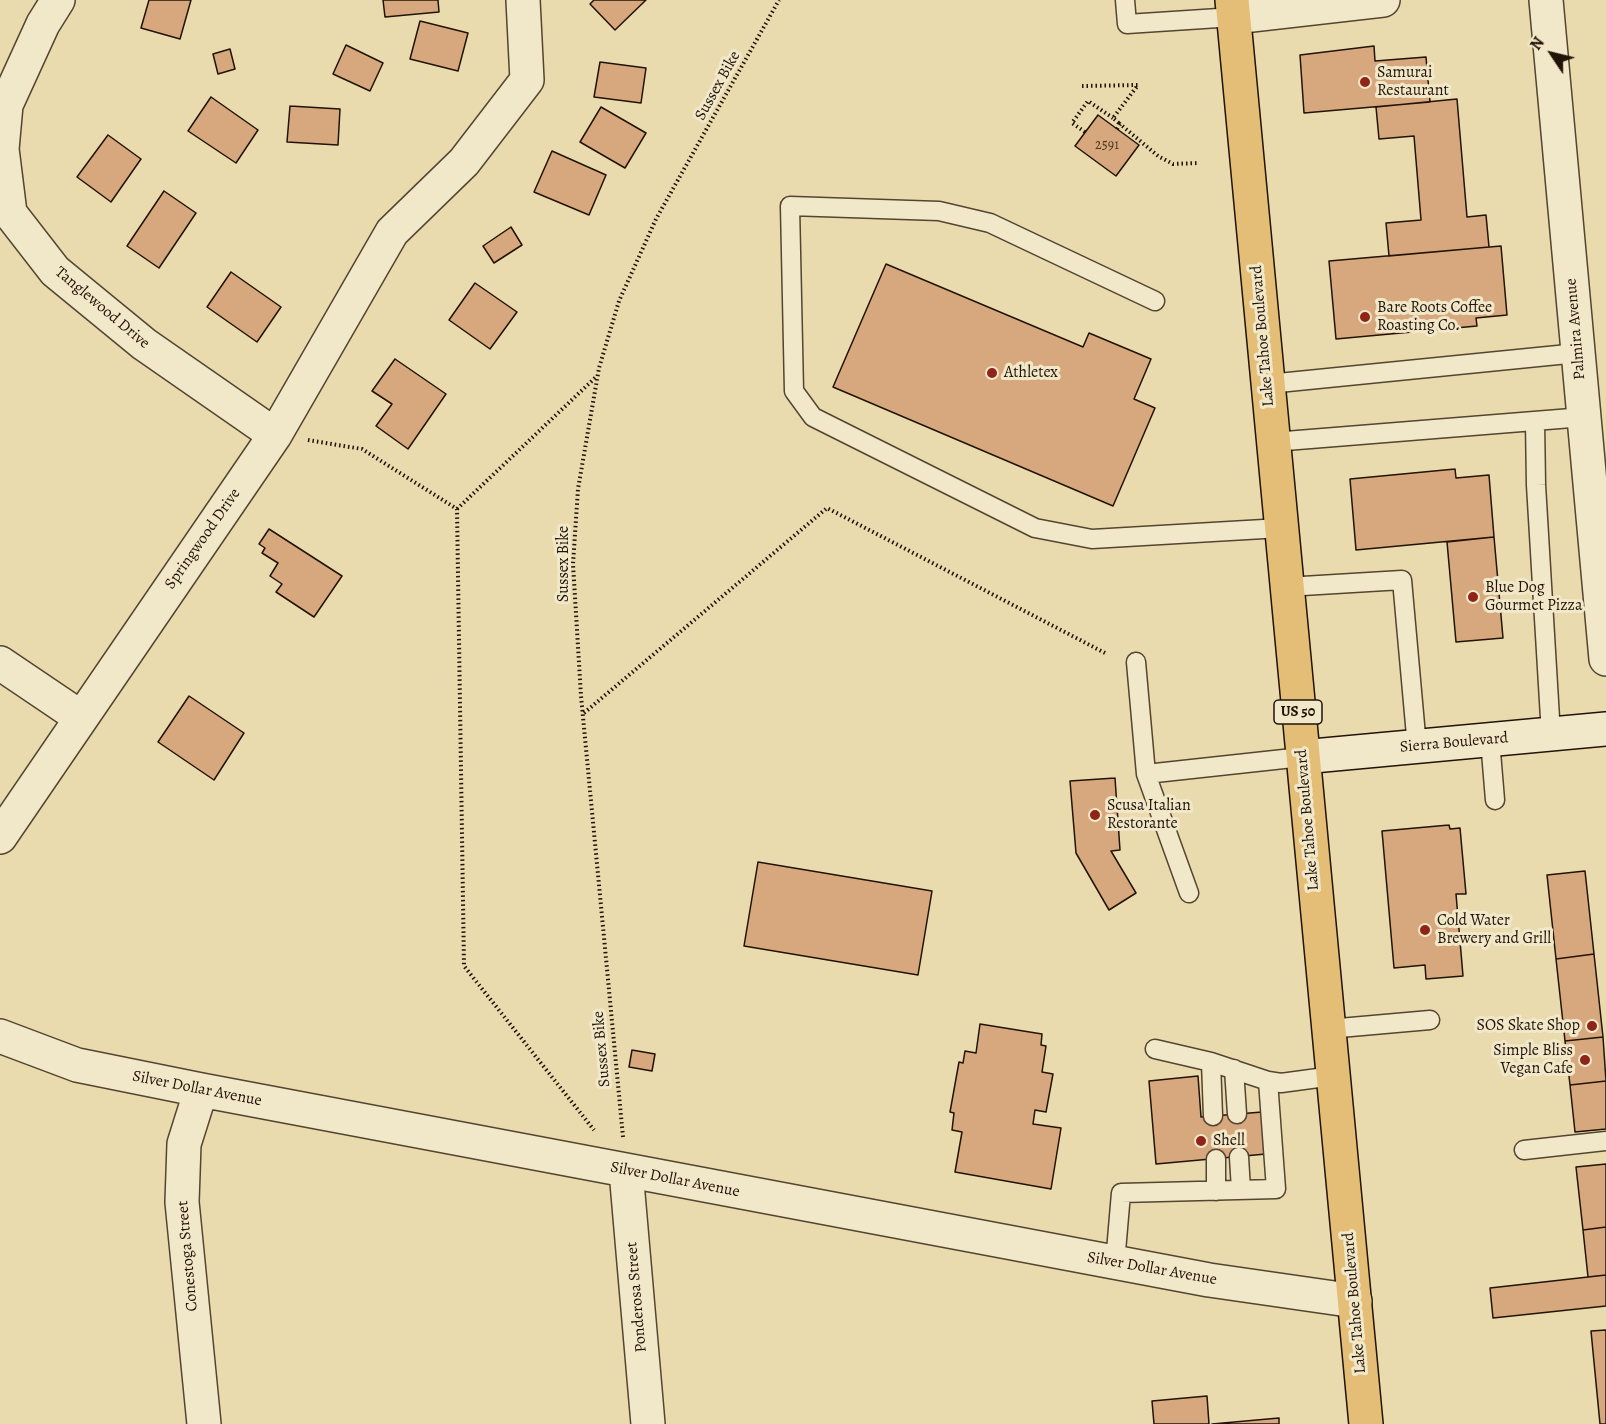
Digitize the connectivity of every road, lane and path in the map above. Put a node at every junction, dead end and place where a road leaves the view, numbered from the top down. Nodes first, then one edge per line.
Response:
1 (57, 0) edge
2 (524, 0) edge
3 (780, 0) edge
4 (1125, 0) edge
5 (1383, 0) edge
6 (1546, 0) edge
7 (1233, 8) edge
8 (1082, 86) dead end
9 (1113, 118) junction
10 (1085, 132) dead end
11 (1199, 163) dead end
12 (1155, 301) dead end
13 (1578, 353) junction
14 (597, 376) junction
15 (1268, 384) junction
16 (1584, 417) junction
17 (1535, 422) junction
18 (275, 435) junction
19 (1273, 442) junction
20 (457, 509) junction
21 (1281, 528) junction
22 (1286, 587) junction
23 (1105, 653) dead end
24 (1606, 659) edge
25 (1136, 662) dead end
26 (0, 663) edge
27 (583, 714) junction
28 (81, 717) junction
29 (1606, 729) edge
30 (1551, 735) junction
31 (1490, 740) junction
32 (1417, 747) junction
33 (1302, 757) junction
34 (1146, 774) junction
35 (1495, 800) dead end
36 (0, 837) edge
37 (1189, 893) dead end
38 (1430, 1020) dead end
39 (1328, 1029) junction
40 (0, 1036) edge
41 (1155, 1049) dead end
42 (1211, 1062) junction
43 (1234, 1069) junction
44 (1333, 1076) junction
45 (1268, 1081) junction
46 (201, 1090) junction
47 (1237, 1114) dead end
48 (1213, 1116) dead end
49 (1606, 1141) edge
50 (1524, 1150) dead end
51 (1239, 1157) dead end
52 (1216, 1159) dead end
53 (626, 1171) junction
54 (1242, 1190) junction
55 (1216, 1191) junction
56 (1115, 1263) junction
57 (1355, 1301) junction
58 (204, 1424) edge
59 (648, 1424) edge
60 (1366, 1424) edge

1 - 18 street, Tanglewood Drive
2 - 18 street, Springwood Drive
3 - 14 path, Sussex Bike
4 - 7 lane
5 - 7 street
6 - 13 street, Palmira Avenue
7 - 15 highway, Lake Tahoe Boulevard / US 50
8 - 9 path
9 - 10 path
9 - 11 path
12 - 21 lane
13 - 15 lane
13 - 16 street, Palmira Avenue
14 - 20 path
14 - 27 path, Sussex Bike
15 - 19 highway, Lake Tahoe Boulevard / US 50
16 - 17 lane
16 - 24 street, Palmira Avenue
17 - 19 lane
17 - 30 lane
18 - 20 path
18 - 28 street, Springwood Drive
19 - 21 highway, Lake Tahoe Boulevard / US 50
20 - 53 path
21 - 22 highway, Lake Tahoe Boulevard / US 50
22 - 32 lane
22 - 33 highway, Lake Tahoe Boulevard / US 50
23 - 27 path
25 - 34 lane
26 - 28 street
27 - 53 path, Sussex Bike
28 - 36 street, Springwood Drive
29 - 30 street, Sierra Boulevard
30 - 31 street, Sierra Boulevard
31 - 32 street, Sierra Boulevard
31 - 35 lane
32 - 33 street, Sierra Boulevard
33 - 34 lane
33 - 39 highway, Lake Tahoe Boulevard / US 50
34 - 37 lane
38 - 39 lane
39 - 44 highway, Lake Tahoe Boulevard / US 50
40 - 46 street, Silver Dollar Avenue
41 - 42 lane
42 - 43 lane
42 - 48 lane
43 - 45 lane
43 - 47 lane
44 - 45 lane
44 - 57 highway, Lake Tahoe Boulevard / US 50
45 - 54 lane
46 - 53 street, Silver Dollar Avenue
46 - 58 street, Conestoga Street
49 - 50 lane
51 - 54 lane
52 - 55 lane
53 - 56 street, Silver Dollar Avenue
53 - 59 street, Ponderosa Street
54 - 55 lane
55 - 56 lane
56 - 57 street, Silver Dollar Avenue
57 - 60 highway, Lake Tahoe Boulevard / US 50

